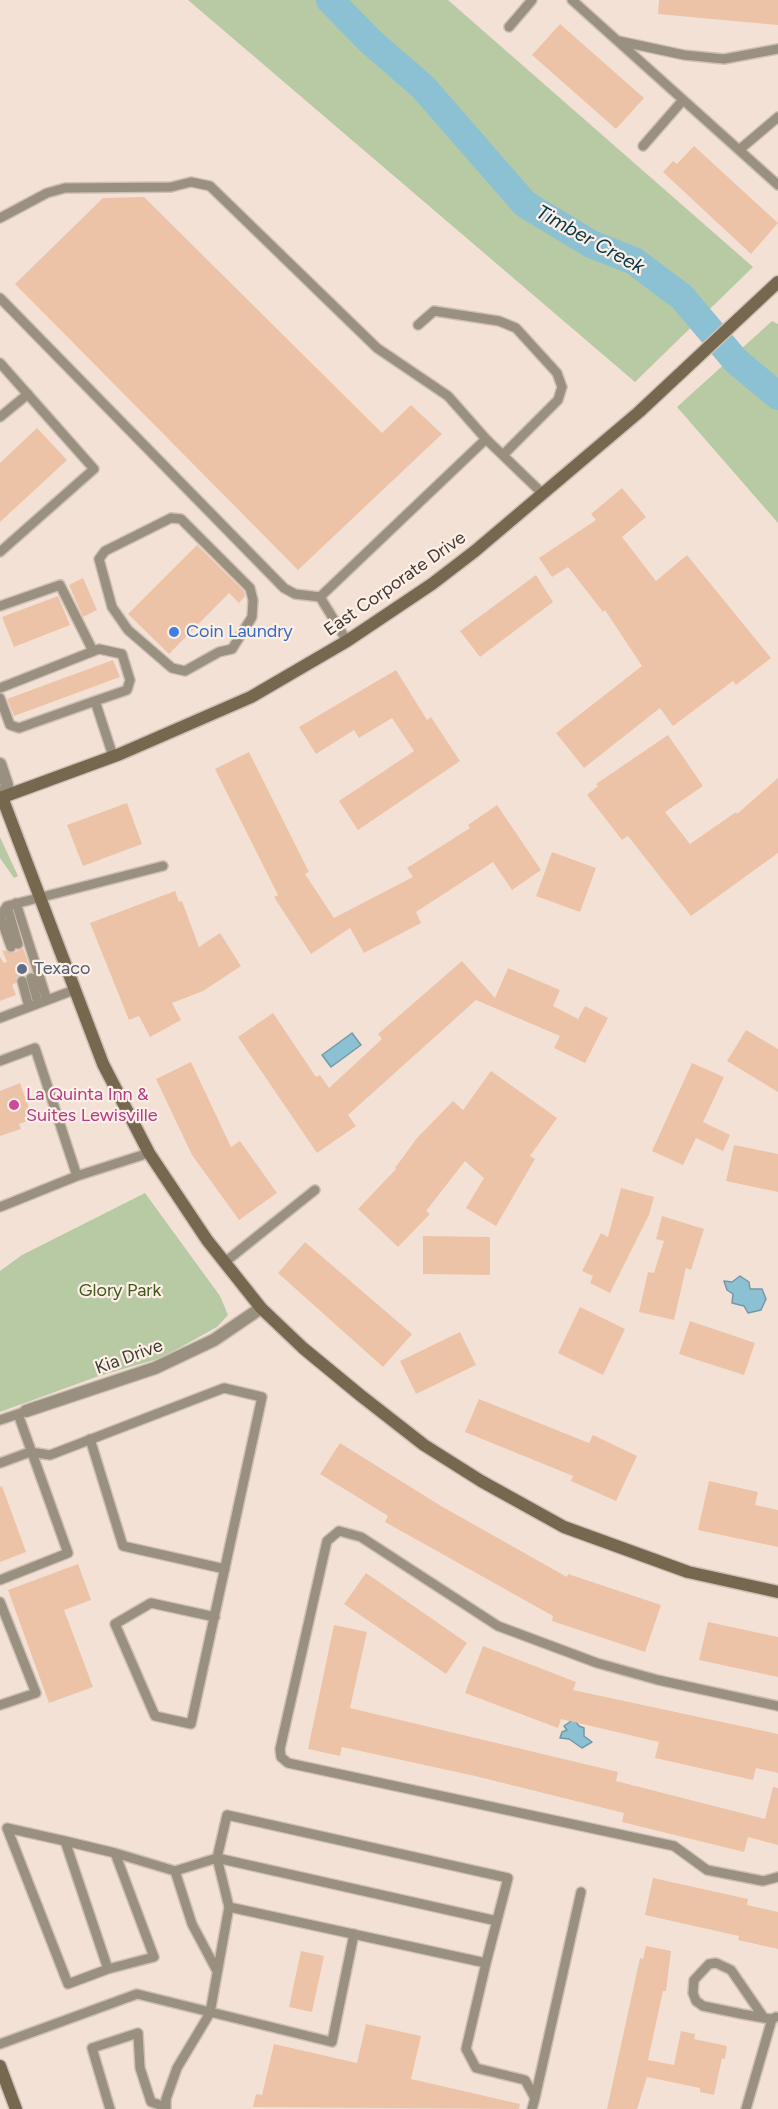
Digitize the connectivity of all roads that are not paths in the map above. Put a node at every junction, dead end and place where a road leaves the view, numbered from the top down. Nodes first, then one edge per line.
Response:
1 (532, 0) edge
2 (572, 0) edge
3 (509, 27) dead end
4 (617, 41) junction
5 (778, 49) edge
6 (683, 100) junction
7 (778, 117) edge
8 (643, 146) dead end
9 (739, 150) junction
10 (778, 185) edge
11 (0, 218) edge
12 (778, 282) edge
13 (0, 298) edge
14 (418, 325) dead end
15 (0, 363) edge
16 (28, 394) junction
17 (0, 417) edge
18 (486, 439) junction
19 (503, 455) junction
20 (543, 494) junction
21 (0, 552) edge
22 (320, 597) junction
23 (0, 606) edge
24 (347, 641) junction
25 (232, 649) joint
26 (93, 651) junction
27 (0, 688) edge
28 (0, 698) edge
29 (95, 701) junction
30 (113, 756) junction
31 (0, 764) edge
32 (1, 797) edge
33 (163, 866) dead end
34 (39, 898) junction
35 (7, 904) edge
36 (0, 916) edge
37 (26, 980) dead end
38 (74, 990) junction
39 (38, 1003) junction
40 (0, 1018) edge
41 (0, 1061) edge
42 (148, 1153) junction
43 (77, 1176) junction
44 (315, 1190) dead end
45 (0, 1207) edge
46 (225, 1262) junction
47 (261, 1308) junction
48 (22, 1412) junction
49 (0, 1420) edge
50 (90, 1439) junction
51 (30, 1452) junction
52 (0, 1463) edge
53 (225, 1569) junction
54 (0, 1580) edge
55 (778, 1592) edge
56 (0, 1602) edge
57 (215, 1617) junction
58 (0, 1705) edge
59 (778, 1706) edge
60 (65, 1841) junction
61 (115, 1853) junction
62 (217, 1858) junction
63 (175, 1871) junction
64 (778, 1877) edge
65 (581, 1892) dead end
66 (229, 1907) junction
67 (497, 1921) junction
68 (354, 1934) junction
69 (486, 1963) junction
70 (108, 1969) junction
71 (218, 1971) junction
72 (210, 2013) junction
73 (772, 2018) edge
74 (0, 2044) edge
75 (0, 2066) edge
76 (535, 2098) junction
77 (166, 2108) edge
78 (16, 2109) edge
79 (110, 2109) edge
80 (532, 2109) edge
81 (746, 2109) edge

1 - 3 lane
2 - 4 lane
4 - 5 lane
4 - 6 lane
6 - 8 lane
6 - 9 lane
7 - 9 lane
9 - 10 lane
11 - 18 lane
12 - 20 street, East Corporate Drive
13 - 22 lane
14 - 19 lane
15 - 16 lane
16 - 17 lane
16 - 21 lane
18 - 19 lane
18 - 22 lane
19 - 20 lane
20 - 24 street, East Corporate Drive
22 - 24 lane
23 - 26 lane
24 - 30 street, East Corporate Drive
25 - 25 lane
26 - 27 lane
26 - 29 lane
28 - 29 lane
29 - 30 lane
30 - 32 street, East Corporate Drive
31 - 32 street
32 - 34 street
33 - 34 lane
34 - 35 lane
34 - 38 street
35 - 36 lane
35 - 36 lane
35 - 39 lane
37 - 39 lane
38 - 39 lane
38 - 42 street
39 - 40 lane
41 - 43 lane
42 - 43 lane
42 - 46 street
43 - 45 lane
44 - 46 lane
46 - 47 street
47 - 48 street, Kia Drive
47 - 55 street
48 - 49 lane, Kia Drive
48 - 51 lane
50 - 51 lane
50 - 53 lane
50 - 53 lane
51 - 52 lane
51 - 54 lane
53 - 57 lane
56 - 58 lane
57 - 57 lane
59 - 64 lane
60 - 61 lane
60 - 70 lane
60 - 70 lane
61 - 63 lane
61 - 70 lane
62 - 63 lane
62 - 66 lane
62 - 67 lane
62 - 67 lane
63 - 71 lane
65 - 76 lane
66 - 68 lane
66 - 71 lane
67 - 69 lane
68 - 69 lane
68 - 72 lane
69 - 76 lane
71 - 72 lane
72 - 74 lane
72 - 77 lane
73 - 73 lane
73 - 81 lane
75 - 78 street
76 - 80 lane
77 - 79 lane

